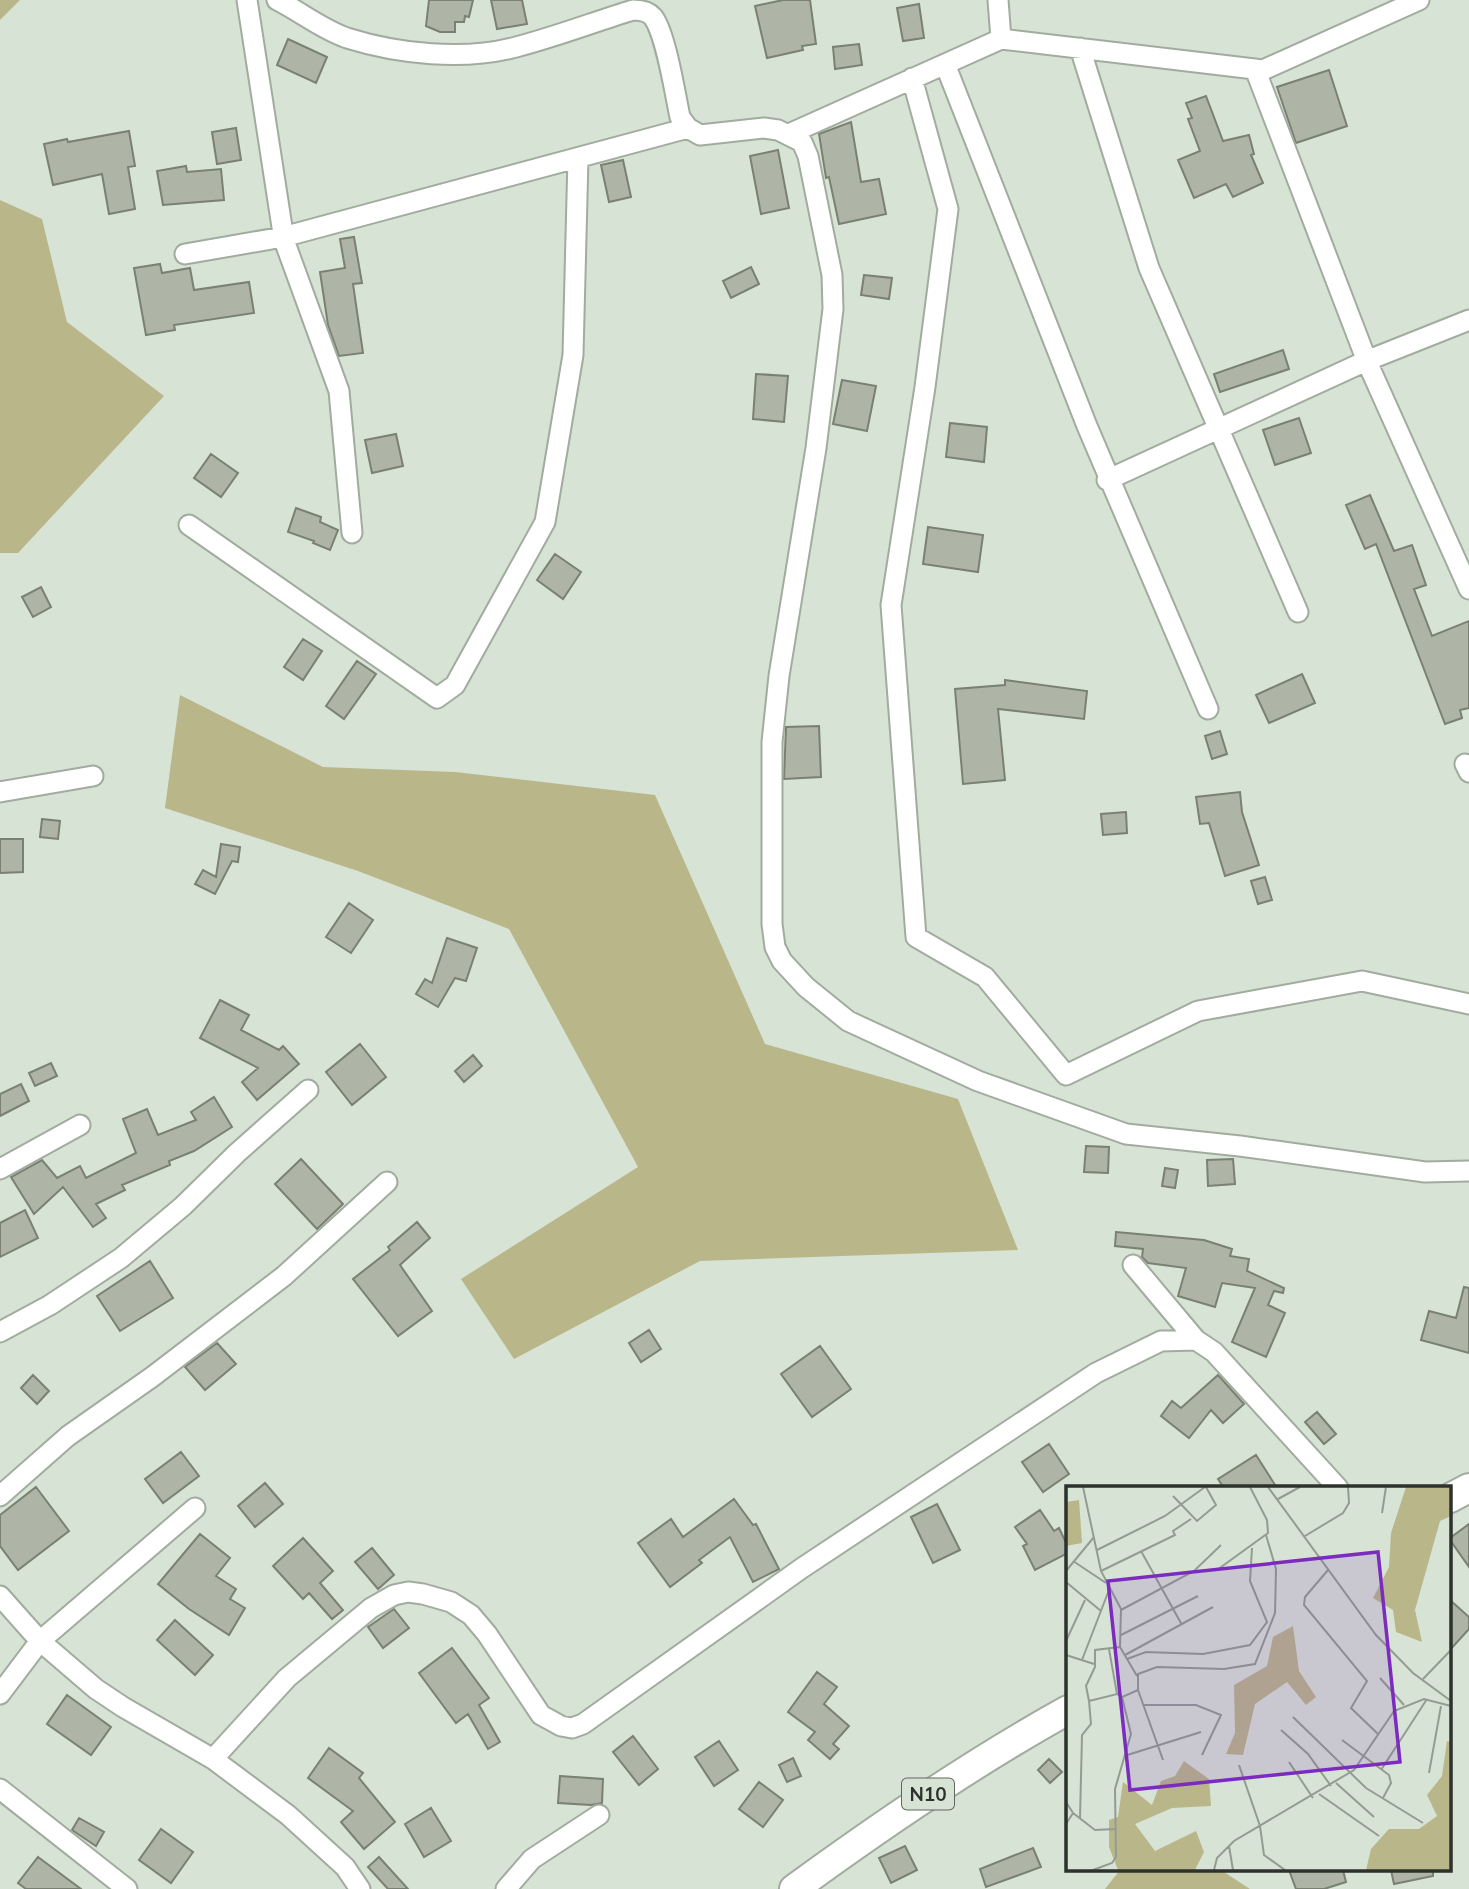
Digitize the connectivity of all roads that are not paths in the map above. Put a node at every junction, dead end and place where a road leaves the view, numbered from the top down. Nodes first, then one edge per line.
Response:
1 (247, 0) edge
2 (277, 0) edge
3 (998, 0) edge
4 (1409, 2) edge
5 (657, 8) edge
6 (1001, 38) junction
7 (1080, 48) junction
8 (945, 64) junction
9 (1255, 69) junction
10 (912, 78) junction
11 (688, 128) junction
12 (789, 134) junction
13 (578, 158) junction
14 (283, 237) junction
15 (185, 254) dead end
16 (1469, 320) edge
17 (1366, 361) junction
18 (1218, 427) junction
19 (1109, 479) junction
20 (189, 525) dead end
21 (352, 533) dead end
22 (1469, 589) edge
23 (1298, 612) dead end
24 (1208, 709) dead end
25 (93, 776) dead end
26 (0, 792) edge
27 (1469, 1004) edge
28 (308, 1090) dead end
29 (80, 1125) dead end
30 (0, 1169) edge
31 (1469, 1171) edge
32 (387, 1182) dead end
33 (1133, 1265) dead end
34 (0, 1332) edge
35 (1196, 1340) junction
36 (1336, 1486) edge
37 (1469, 1488) edge
38 (0, 1496) edge
39 (1452, 1497) edge
40 (195, 1508) dead end
41 (0, 1596) edge
42 (40, 1641) junction
43 (0, 1694) edge
44 (1066, 1711) edge
45 (213, 1759) junction
46 (0, 1789) edge
47 (598, 1815) dead end
48 (127, 1889) edge
49 (360, 1889) edge
50 (506, 1889) edge
51 (794, 1889) edge

1 - 14 street
2 - 5 street
3 - 6 street
4 - 9 street
5 - 11 street
6 - 7 street
6 - 8 street
7 - 9 street
7 - 18 street
8 - 10 street
8 - 19 street
9 - 17 street
10 - 12 street
10 - 27 street
11 - 12 street
11 - 13 street
12 - 31 street
13 - 14 street
13 - 20 street
14 - 15 street
14 - 21 street
16 - 17 street
17 - 18 street
17 - 22 street
18 - 19 street
18 - 23 street
19 - 24 street
25 - 26 street
28 - 34 street
29 - 30 street
32 - 38 street
33 - 35 street
35 - 36 street
35 - 45 street
37 - 39 highway
40 - 42 street
41 - 42 street
42 - 43 street
42 - 45 street
44 - 51 highway, N10
45 - 49 street
46 - 48 street
47 - 50 street

